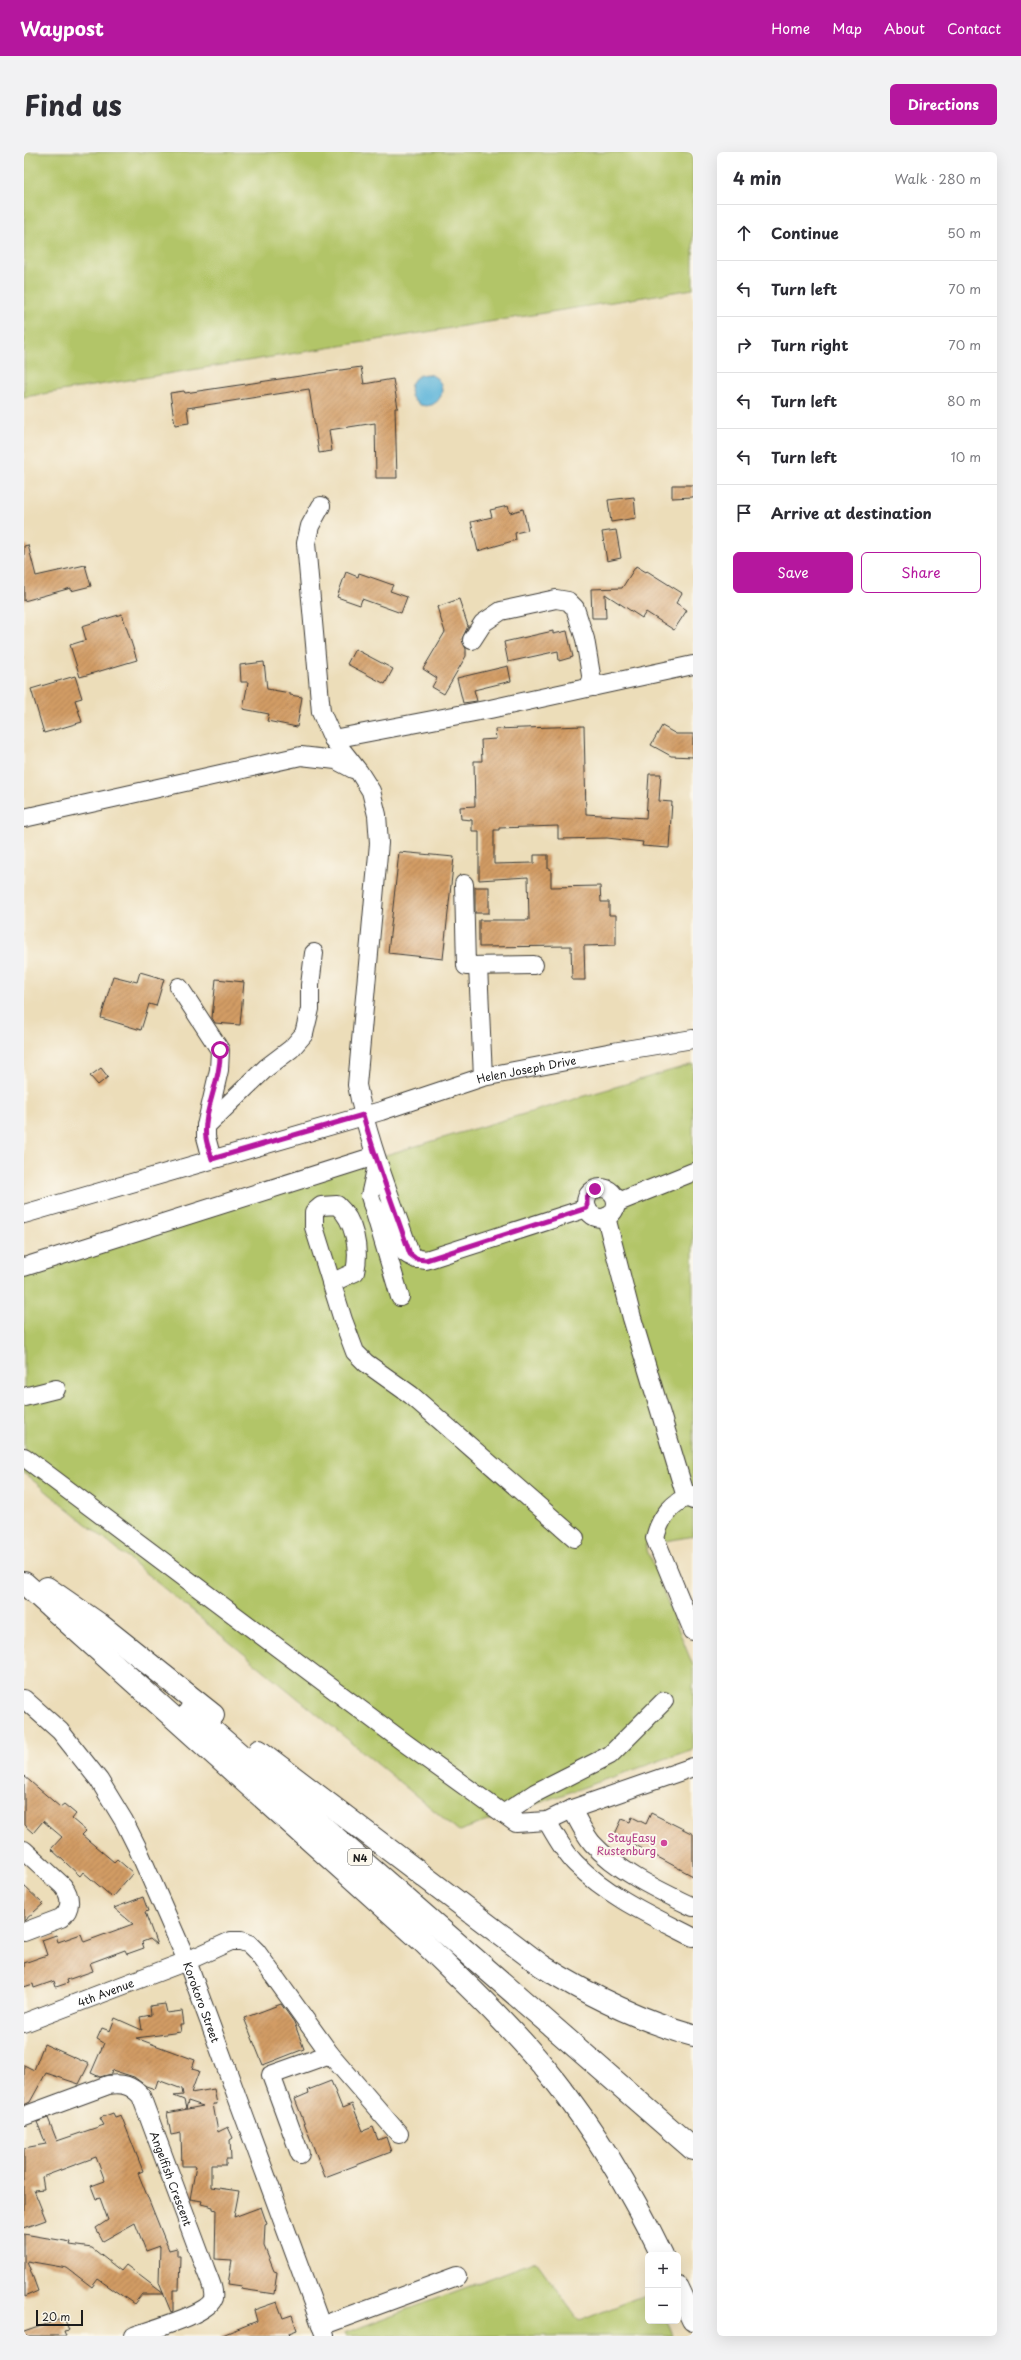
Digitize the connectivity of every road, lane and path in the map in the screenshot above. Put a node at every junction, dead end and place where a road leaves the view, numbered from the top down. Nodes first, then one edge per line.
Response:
1 (321, 506) dead end
2 (472, 640) dead end
3 (693, 665) edge
4 (593, 687) junction
5 (333, 739) junction
6 (359, 772) junction
7 (24, 818) edge
8 (464, 884) dead end
9 (314, 953) dead end
10 (534, 965) dead end
11 (478, 966) junction
12 (179, 987) dead end
13 (693, 1039) edge
14 (483, 1077) junction
15 (363, 1115) junction
16 (206, 1126) junction
17 (212, 1159) junction
18 (376, 1160) junction
19 (693, 1172) edge
20 (372, 1204) junction
21 (587, 1208) junction
22 (611, 1210) junction
23 (24, 1214) edge
24 (416, 1259) junction
25 (24, 1267) edge
26 (332, 1283) dead end
27 (400, 1297) dead end
28 (56, 1389) dead end
29 (24, 1397) edge
30 (24, 1457) edge
31 (691, 1498) edge
32 (574, 1538) dead end
33 (28, 1578) edge
34 (693, 1631) edge
35 (24, 1700) edge
36 (664, 1701) dead end
37 (693, 1767) edge
38 (572, 1809) junction
39 (503, 1814) junction
40 (547, 1821) junction
41 (24, 1850) edge
42 (693, 1907) edge
43 (691, 1931) edge
44 (24, 1932) edge
45 (187, 1961) junction
46 (24, 2023) edge
47 (693, 2035) edge
48 (330, 2054) junction
49 (24, 2116) edge
50 (399, 2134) dead end
51 (693, 2149) edge
52 (300, 2154) dead end
53 (660, 2252) edge
54 (457, 2276) dead end
55 (681, 2294) edge
56 (693, 2320) edge
57 (323, 2331) edge
58 (134, 2336) edge

1 - 5 street
2 - 4 street
3 - 4 street
4 - 5 street
5 - 6 street
6 - 7 street
6 - 15 street
8 - 11 street
9 - 16 street
10 - 11 street
11 - 14 street
12 - 16 street
13 - 14 street, Helen Joseph Drive
14 - 15 street, Helen Joseph Drive
15 - 17 street, Helen Joseph Drive
15 - 18 street
16 - 17 street
17 - 23 street, Helen Joseph Drive
18 - 20 street
18 - 24 street
18 - 25 street
19 - 22 street
20 - 24 street
20 - 27 street
21 - 22 street
21 - 22 street
21 - 24 street
22 - 31 street
26 - 32 street
28 - 29 street
30 - 39 street
31 - 34 street
33 - 47 highway
33 - 51 highway, N4
33 - 53 highway
35 - 45 street, Korokoro Street
36 - 39 street
37 - 38 street
38 - 40 street
38 - 42 street
39 - 40 street
40 - 43 street
41 - 44 street
45 - 46 street, 4th Avenue
45 - 48 street, 4th Avenue
45 - 57 street, Korokoro Street
48 - 50 street, 4th Avenue
48 - 52 street
49 - 58 street, Angelfish Crescent
54 - 57 street
55 - 56 highway

